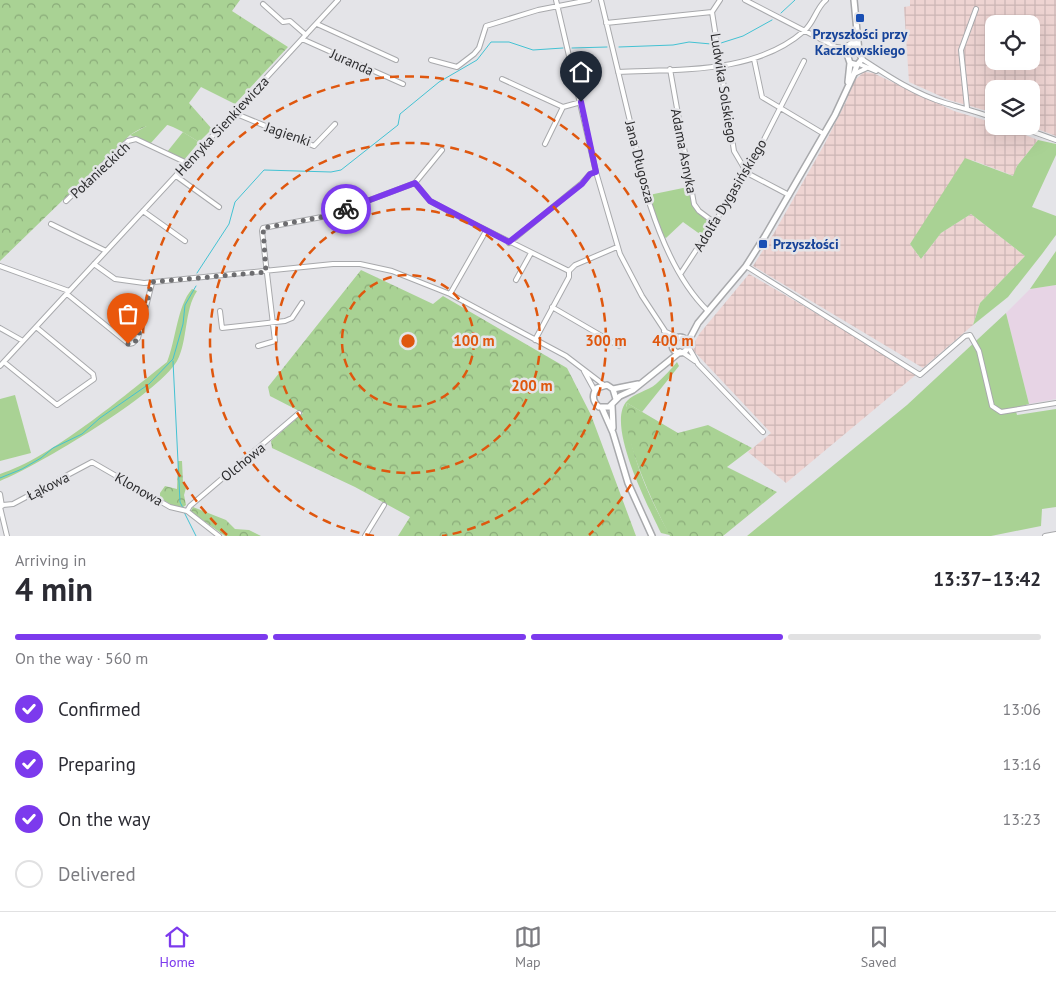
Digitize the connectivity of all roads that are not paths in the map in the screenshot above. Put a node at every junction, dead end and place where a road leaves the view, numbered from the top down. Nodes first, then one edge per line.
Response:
1 (338, 0) edge
2 (556, 0) edge
3 (588, 0) edge
4 (601, 0) edge
5 (720, 0) edge
6 (745, 0) edge
7 (826, 0) edge
8 (854, 0) edge
9 (262, 4) dead end
10 (558, 7) junction
11 (976, 9) dead end
12 (712, 12) junction
13 (606, 23) junction
14 (317, 24) junction
15 (805, 30) junction
16 (858, 30) junction
17 (306, 35) junction
18 (302, 39) junction
19 (854, 41) junction
20 (836, 47) junction
21 (844, 48) junction
22 (852, 55) junction
23 (754, 59) junction
24 (396, 60) dead end
25 (431, 60) dead end
26 (804, 61) dead end
27 (859, 62) junction
28 (719, 65) junction
29 (867, 68) junction
30 (670, 69) junction
31 (878, 71) junction
32 (618, 72) junction
33 (854, 74) junction
34 (502, 79) dead end
35 (848, 83) junction
36 (403, 84) dead end
37 (581, 102) junction
38 (563, 107) junction
39 (967, 108) junction
40 (779, 109) junction
41 (234, 113) junction
42 (985, 115) edge
43 (335, 124) dead end
44 (824, 134) junction
45 (1040, 134) edge
46 (1056, 140) edge
47 (545, 144) dead end
48 (442, 150) dead end
49 (188, 163) junction
50 (596, 172) junction
51 (747, 173) junction
52 (176, 176) junction
53 (415, 183) junction
54 (790, 195) junction
55 (66, 201) dead end
56 (219, 207) dead end
57 (143, 211) junction
58 (715, 223) junction
59 (50, 224) dead end
60 (486, 231) junction
61 (185, 240) dead end
62 (509, 242) junction
63 (618, 247) junction
64 (106, 251) junction
65 (531, 253) junction
66 (94, 264) junction
67 (0, 266) edge
68 (746, 266) junction
69 (569, 271) junction
70 (266, 272) junction
71 (681, 273) junction
72 (516, 280) dead end
73 (152, 282) junction
74 (68, 292) junction
75 (450, 294) junction
76 (302, 304) dead end
77 (552, 308) junction
78 (220, 311) dead end
79 (708, 312) junction
80 (273, 324) junction
81 (698, 324) junction
82 (36, 327) junction
83 (0, 328) edge
84 (663, 330) junction
85 (679, 337) junction
86 (535, 340) junction
87 (22, 341) junction
88 (672, 344) junction
89 (688, 344) junction
90 (258, 346) dead end
91 (619, 346) dead end
92 (681, 352) junction
93 (2, 364) edge
94 (698, 364) junction
95 (664, 365) junction
96 (581, 368) junction
97 (641, 384) junction
98 (604, 385) junction
99 (613, 389) junction
100 (595, 391) junction
101 (616, 399) junction
102 (1056, 403) edge
103 (612, 405) junction
104 (602, 408) junction
105 (299, 413) dead end
106 (763, 432) dead end
107 (613, 434) junction
108 (92, 462) joint
109 (0, 494) edge
110 (384, 505) dead end
111 (1, 506) edge
112 (187, 511) junction
113 (1056, 534) edge
114 (8, 536) edge
115 (219, 536) edge
116 (365, 536) edge
117 (652, 536) edge
118 (1045, 536) edge

1 - 14 street, Henryka Sienkiewicza
2 - 10 street
3 - 10 street
4 - 13 street, Jana Długosza
5 - 12 street
6 - 15 street
7 - 15 street
8 - 16 street
9 - 17 street
10 - 25 street
10 - 37 street
11 - 39 street
12 - 13 street
12 - 28 street, Ludwika Solskiego
13 - 32 street, Jana Długosza
14 - 17 street, Henryka Sienkiewicza
14 - 24 street
15 - 20 street
15 - 23 street
16 - 19 street
16 - 22 street
17 - 18 street, Henryka Sienkiewicza
18 - 36 street, Juranda
18 - 41 street, Henryka Sienkiewicza
19 - 21 street
19 - 22 street
20 - 21 street
20 - 22 street
21 - 22 street
22 - 27 street
22 - 27 street
22 - 35 street
23 - 28 street
23 - 40 street
26 - 40 street, Adolfa Dygasińskiego
27 - 29 street
27 - 31 street
27 - 33 street
28 - 30 street
28 - 51 street, Ludwika Solskiego
29 - 31 street
29 - 33 street
30 - 32 street
30 - 58 street, Adama Asnyka
31 - 39 street
32 - 71 street, Jana Długosza
33 - 35 street
34 - 38 street
35 - 44 street
37 - 38 street
37 - 50 street
38 - 47 street
39 - 42 street
40 - 44 street
40 - 51 street, Adolfa Dygasińskiego
41 - 43 street, Jagienki
41 - 49 street, Henryka Sienkiewicza
44 - 54 street
45 - 46 street
48 - 53 street
49 - 52 street, Henryka Sienkiewicza
49 - 55 street, Połanieckich
50 - 62 street
50 - 63 street
51 - 54 street
51 - 58 street, Adolfa Dygasińskiego
52 - 56 street
52 - 57 street, Henryka Sienkiewicza
53 - 60 street
53 - 70 street
54 - 68 street
57 - 61 street
57 - 64 street, Henryka Sienkiewicza
58 - 71 street, Adolfa Dygasińskiego
59 - 64 street
60 - 62 street
60 - 75 street
62 - 65 street
63 - 69 street
63 - 84 street
64 - 66 street, Henryka Sienkiewicza
65 - 69 street
65 - 72 street
66 - 73 street
66 - 74 street, Henryka Sienkiewicza
67 - 74 street
68 - 79 street
68 - 102 street
69 - 77 street
70 - 73 street
70 - 75 street
70 - 80 street
71 - 79 street, Jana Długosza
73 - 74 street
74 - 82 street, Henryka Sienkiewicza
75 - 86 street
76 - 80 street
77 - 86 street
77 - 91 street
78 - 80 street
79 - 81 street
80 - 90 street
81 - 85 street
81 - 89 street
82 - 87 street, Henryka Sienkiewicza
82 - 93 street
83 - 87 street
84 - 85 street
84 - 88 street
85 - 88 street
85 - 89 street
86 - 96 street
87 - 93 street, Henryka Sienkiewicza
88 - 92 street
88 - 95 street
89 - 92 street
89 - 94 street
92 - 94 street
92 - 95 street
94 - 106 street
95 - 97 street
96 - 98 street
96 - 100 street
97 - 99 street
97 - 101 street
98 - 99 street
98 - 100 street
99 - 101 street
100 - 104 street
101 - 103 street
103 - 104 street
103 - 107 street
104 - 107 street
105 - 112 street, Olchowa
107 - 117 street
108 - 111 street, Łąkowa
108 - 112 street, Klonowa
109 - 111 street
110 - 116 street
111 - 114 street
112 - 115 street, Klonowa
113 - 118 street

